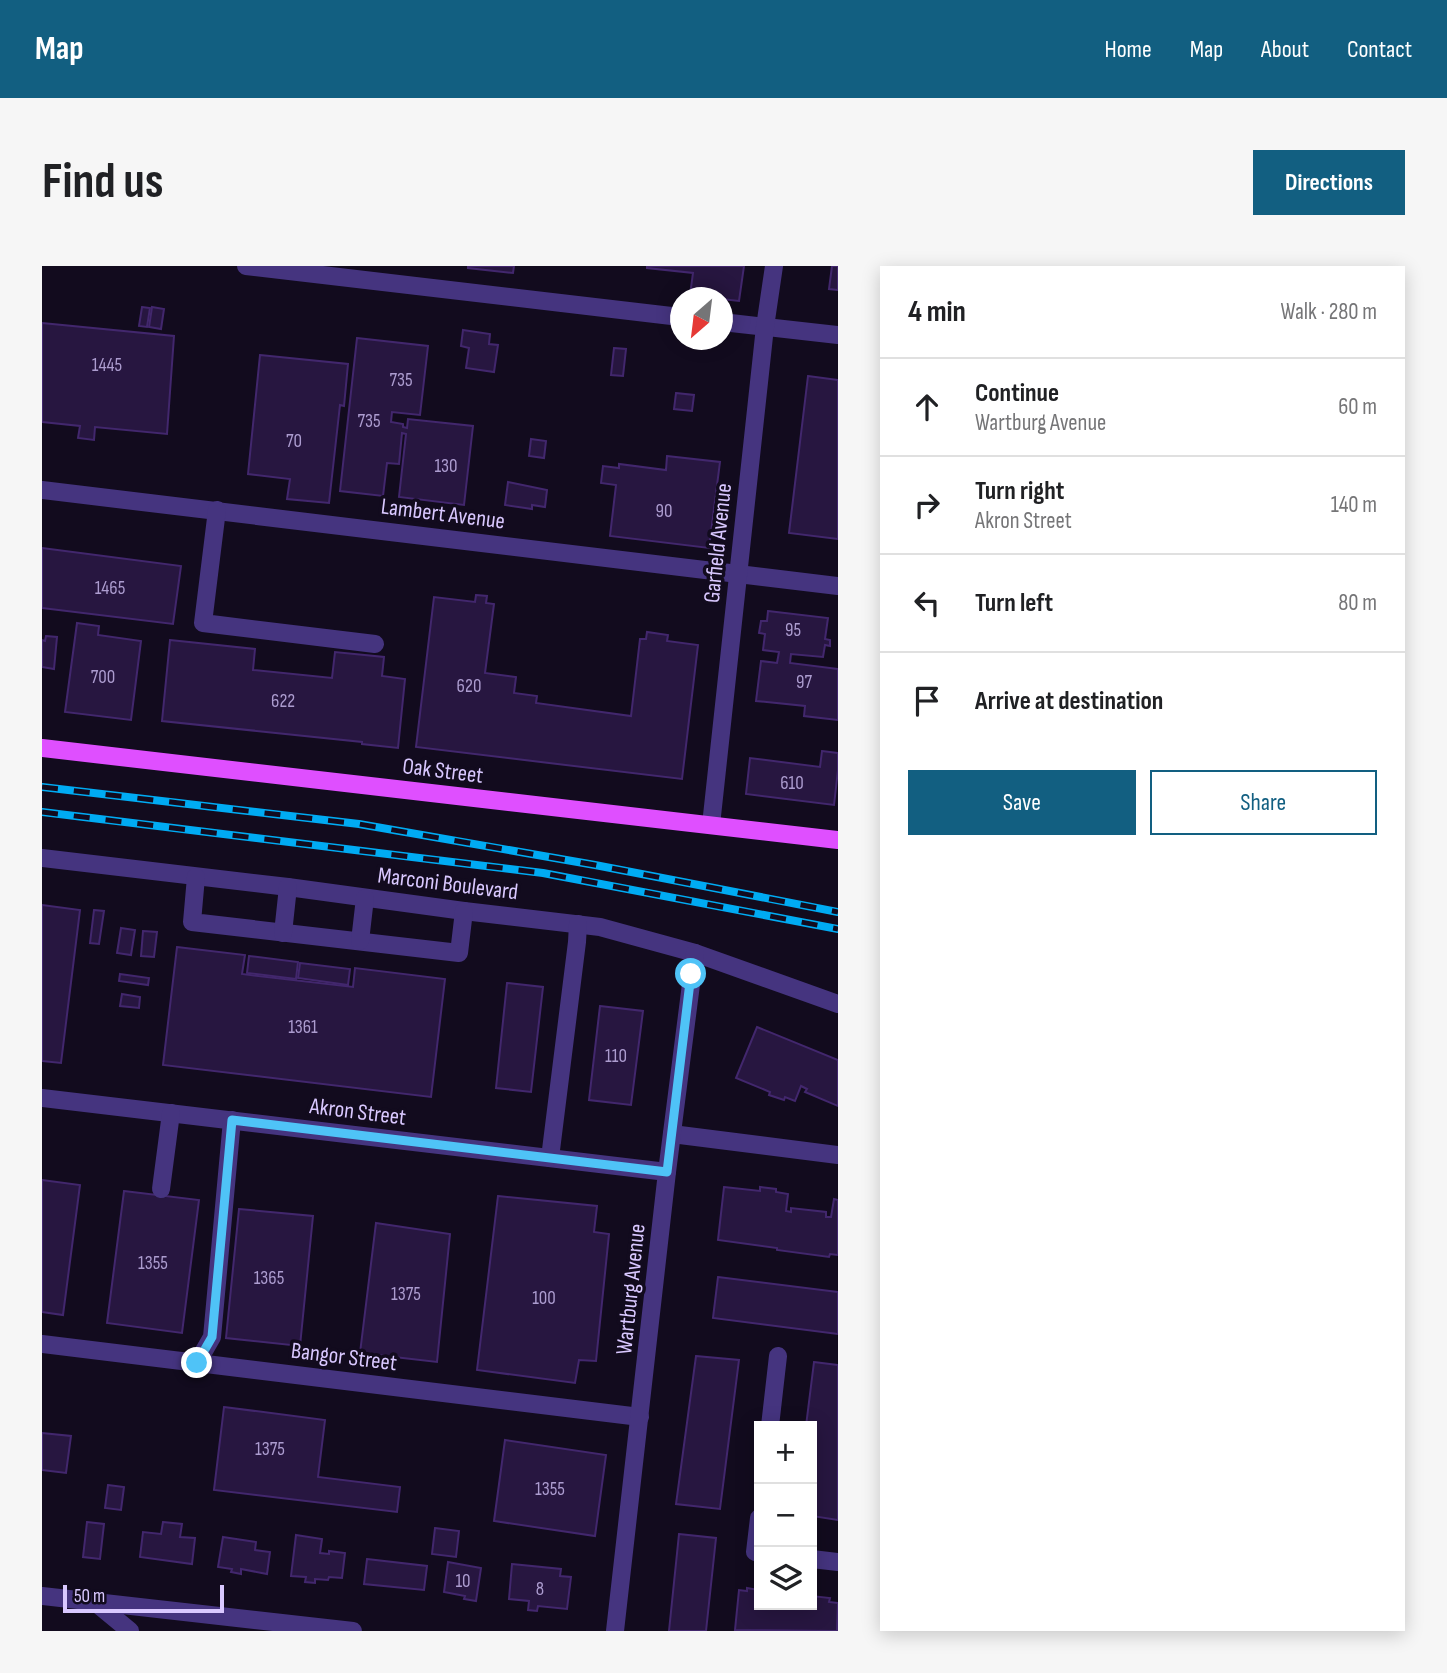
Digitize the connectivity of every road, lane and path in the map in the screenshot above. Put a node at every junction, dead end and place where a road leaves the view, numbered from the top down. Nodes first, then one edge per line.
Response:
1 (246, 266) edge
2 (774, 266) edge
3 (670, 316) edge
4 (733, 323) edge
5 (765, 327) junction
6 (838, 335) edge
7 (42, 489) edge
8 (216, 510) junction
9 (739, 573) junction
10 (838, 586) edge
11 (375, 644) dead end
12 (42, 748) edge
13 (711, 825) junction
14 (838, 840) edge
15 (42, 858) edge
16 (196, 877) junction
17 (288, 887) junction
18 (365, 898) junction
19 (464, 911) junction
20 (578, 924) junction
21 (283, 933) junction
22 (360, 942) junction
23 (695, 953) junction
24 (838, 1004) edge
25 (42, 1098) edge
26 (171, 1113) junction
27 (232, 1120) junction
28 (672, 1134) junction
29 (838, 1155) edge
30 (550, 1158) junction
31 (667, 1172) junction
32 (161, 1189) dead end
33 (42, 1344) edge
34 (778, 1356) dead end
35 (197, 1363) junction
36 (640, 1417) junction
37 (771, 1421) edge
38 (817, 1560) edge
39 (838, 1562) edge
40 (42, 1596) edge
41 (94, 1601) junction
42 (130, 1631) edge
43 (354, 1631) edge
44 (615, 1631) edge

1 - 3 street
2 - 5 street, Garfield Avenue
4 - 5 street
5 - 6 street
5 - 9 street, Garfield Avenue
7 - 8 street, Lambert Avenue
8 - 9 street, Lambert Avenue
8 - 11 street
9 - 10 street, Lambert Avenue
9 - 13 street, Garfield Avenue
12 - 13 main road, Oak Street
13 - 14 main road, Oak Street
15 - 16 street, Marconi Boulevard
16 - 17 street, Marconi Boulevard
16 - 21 street
17 - 18 street, Marconi Boulevard
17 - 21 street
18 - 19 street, Marconi Boulevard
18 - 22 street
19 - 20 street, Marconi Boulevard
19 - 22 street
20 - 23 street, Marconi Boulevard
20 - 30 street
21 - 22 street
23 - 24 street, Marconi Boulevard
23 - 28 street, Wartburg Avenue
25 - 26 street, Akron Street
26 - 27 street, Akron Street
26 - 32 street
27 - 30 street, Akron Street
27 - 35 street
28 - 29 street
28 - 31 street, Wartburg Avenue
30 - 31 street, Akron Street
31 - 36 street, Wartburg Avenue
33 - 35 street, Bangor Street
34 - 37 street
35 - 36 street, Bangor Street
36 - 44 street, Wartburg Avenue
38 - 39 street
40 - 41 street
41 - 42 street
41 - 43 street

